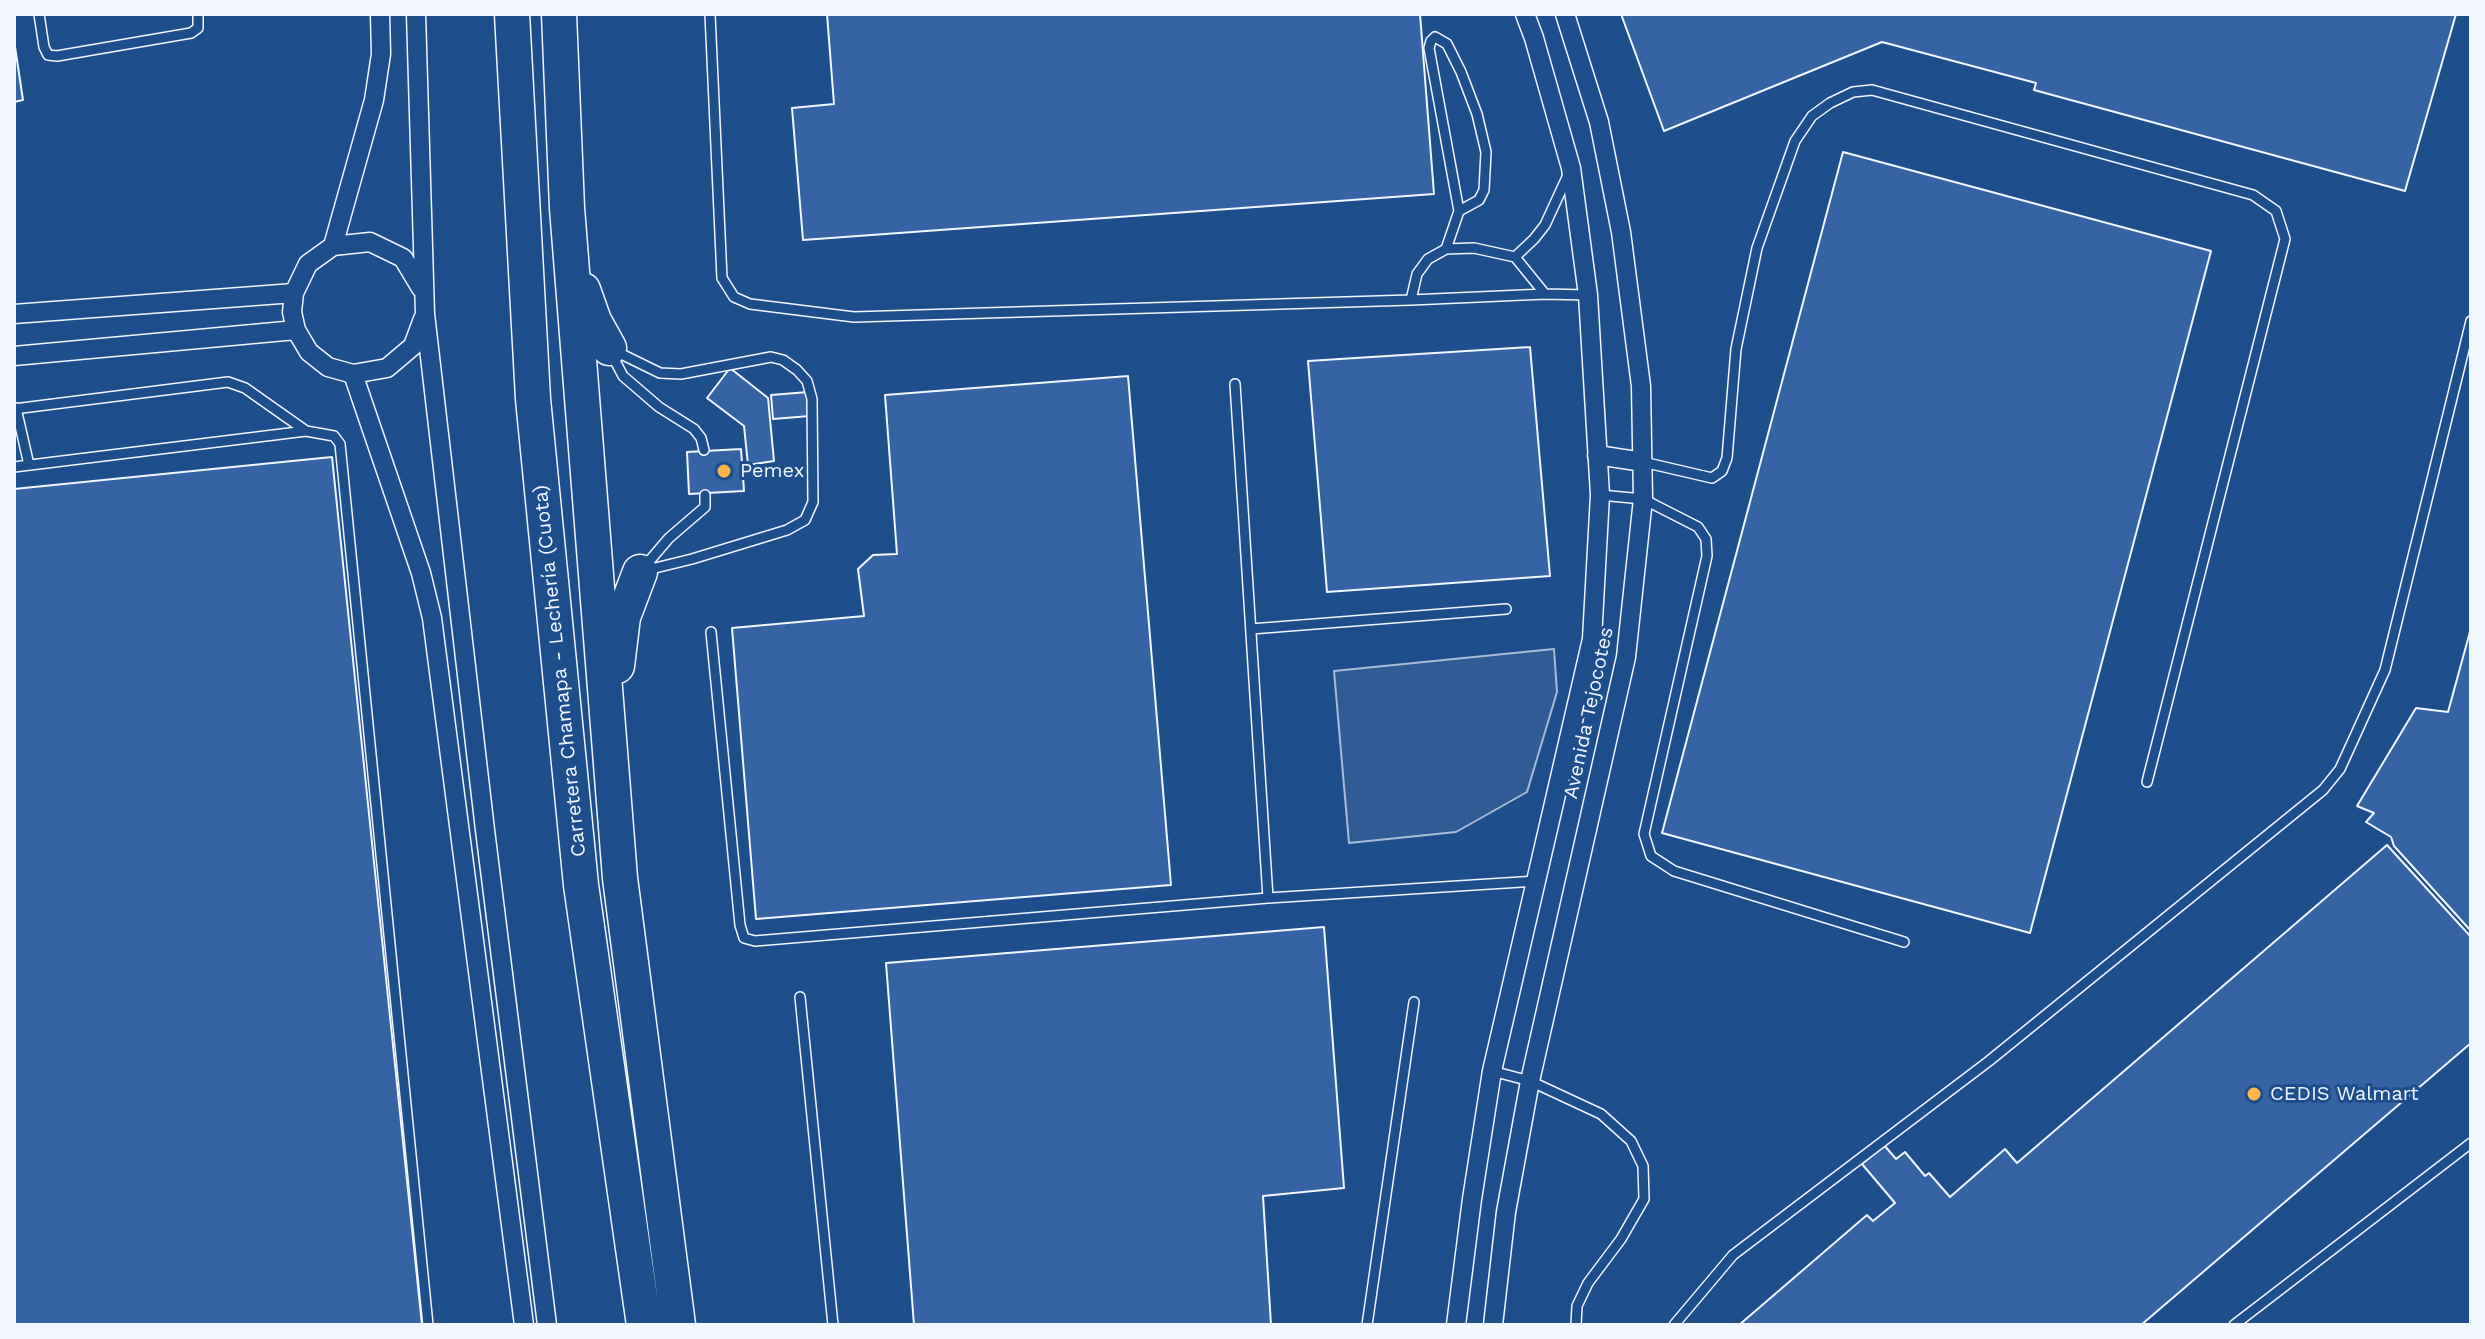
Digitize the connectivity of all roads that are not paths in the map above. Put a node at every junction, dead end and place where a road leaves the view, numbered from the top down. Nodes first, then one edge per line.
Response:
1 (39, 14) edge
2 (198, 14) edge
3 (380, 14) edge
4 (416, 14) edge
5 (512, 14) edge
6 (559, 14) edge
7 (710, 14) edge
8 (1525, 14) edge
9 (1565, 14) edge
10 (1571, 168) junction
11 (567, 208) junction
12 (1459, 211) junction
13 (333, 246) junction
14 (1446, 249) junction
15 (1515, 257) junction
16 (423, 290) junction
17 (294, 293) junction
18 (1545, 294) junction
19 (1588, 295) junction
20 (1411, 300) junction
21 (14, 314) edge
22 (425, 314) junction
23 (2471, 321) edge
24 (296, 330) junction
25 (609, 348) junction
26 (14, 356) edge
27 (353, 374) junction
28 (1235, 384) dead end
29 (15, 408) edge
30 (306, 431) junction
31 (704, 450) dead end
32 (1597, 455) junction
33 (1643, 462) junction
34 (29, 465) junction
35 (14, 467) edge
36 (705, 495) dead end
37 (1600, 495) junction
38 (1643, 499) junction
39 (640, 572) junction
40 (1506, 609) dead end
41 (1251, 629) junction
42 (711, 632) dead end
43 (2147, 782) dead end
44 (620, 878) junction
45 (1537, 881) junction
46 (1268, 898) junction
47 (1904, 942) dead end
48 (800, 997) dead end
49 (1414, 1002) dead end
50 (1492, 1071) junction
51 (1530, 1081) junction
52 (2471, 1143) edge
53 (428, 1325) edge
54 (524, 1325) edge
55 (547, 1325) edge
56 (644, 1325) edge
57 (678, 1325) edge
58 (833, 1325) edge
59 (1367, 1325) edge
60 (1456, 1325) edge
61 (1493, 1325) edge
62 (1576, 1325) edge
63 (1674, 1325) edge
64 (2234, 1325) edge

1 - 2 lane
3 - 13 street
4 - 16 street
5 - 56 highway, Carretera Chamapa - Lechería (Cuota)
6 - 11 highway, Carretera Chamapa - Lechería (Cuota)
7 - 20 lane
8 - 10 street, Avenida Tejocotes
9 - 33 street, Avenida Tejocotes
10 - 15 lane
10 - 19 street, Avenida Tejocotes
11 - 25 highway
11 - 44 highway, Carretera Chamapa - Lechería (Cuota)
12 - 12 lane
12 - 14 lane
13 - 16 street
13 - 17 street
14 - 15 lane
14 - 20 lane
15 - 18 lane
16 - 22 street
17 - 21 street
17 - 24 street
18 - 19 lane
18 - 20 lane
19 - 32 street, Avenida Tejocotes
22 - 27 street
22 - 55 street
23 - 63 lane
24 - 26 street
24 - 27 street
25 - 31 lane
25 - 39 lane
27 - 54 street
28 - 41 lane
29 - 30 lane
29 - 34 lane
30 - 34 lane
30 - 53 lane
32 - 33 street
32 - 37 street, Avenida Tejocotes
33 - 38 street, Avenida Tejocotes
33 - 43 lane
34 - 35 lane
36 - 39 lane
37 - 38 lane
37 - 45 street, Avenida Tejocotes
38 - 47 lane
38 - 51 street, Avenida Tejocotes
39 - 44 highway
40 - 41 lane
41 - 46 lane
42 - 46 lane
44 - 57 highway, Carretera Chamapa - Lechería (Cuota)
45 - 46 lane
45 - 50 street, Avenida Tejocotes
48 - 58 lane
49 - 59 lane
50 - 51 lane
50 - 60 street, Avenida Tejocotes
51 - 61 street, Avenida Tejocotes
51 - 62 lane
52 - 64 lane

